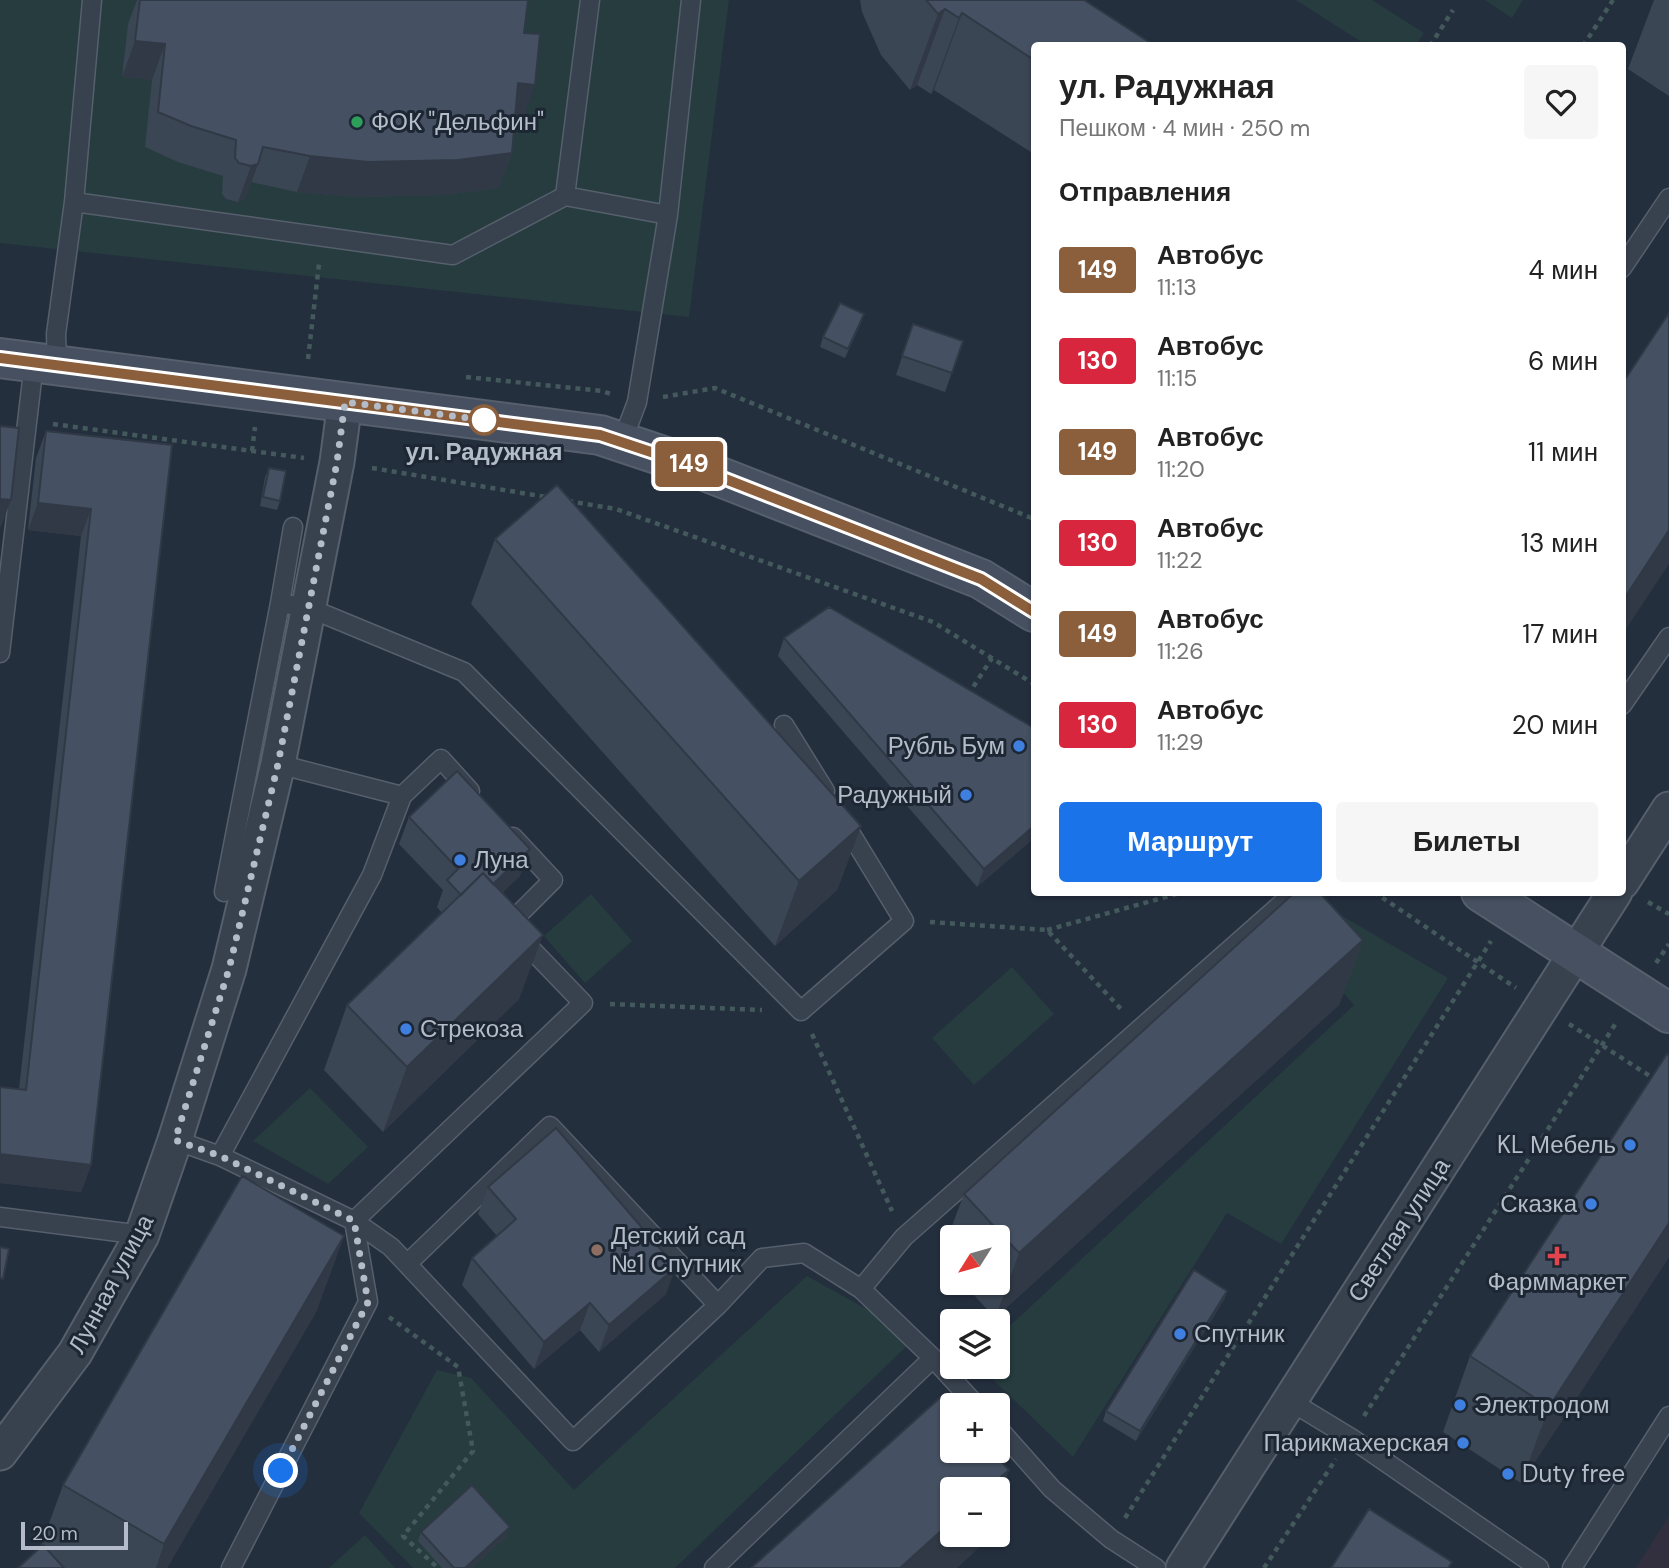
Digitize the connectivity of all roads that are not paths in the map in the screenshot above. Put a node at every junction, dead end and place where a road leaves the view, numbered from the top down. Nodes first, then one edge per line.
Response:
1 (92, 0) edge
2 (590, 0) edge
3 (691, 0) edge
4 (565, 196) junction
5 (1669, 198) edge
6 (74, 202) junction
7 (668, 215) junction
8 (1626, 262) edge
9 (30, 362) edge
10 (345, 402) junction
11 (622, 442) junction
12 (293, 527) dead end
13 (294, 606) junction
14 (1031, 610) edge
15 (1669, 637) edge
16 (0, 653) edge
17 (1626, 699) edge
18 (784, 725) dead end
19 (278, 764) junction
20 (402, 796) junction
21 (478, 800) edge
22 (1669, 809) edge
23 (497, 820) edge
24 (1626, 876) edge
25 (224, 892) dead end
26 (1291, 896) edge
27 (1612, 896) edge
28 (1496, 902) edge
29 (1576, 954) junction
30 (1669, 1013) edge
31 (175, 1140) junction
32 (220, 1156) junction
33 (0, 1217) edge
34 (354, 1221) junction
35 (142, 1235) junction
36 (407, 1264) junction
37 (861, 1289) junction
38 (718, 1305) junction
39 (933, 1358) junction
40 (965, 1393) edge
41 (1290, 1401) junction
42 (1669, 1416) edge
43 (1010, 1442) edge
44 (0, 1453) edge
45 (231, 1568) edge
46 (714, 1568) edge
47 (1156, 1568) edge
48 (1183, 1568) edge
49 (1539, 1568) edge
50 (1572, 1568) edge

1 - 6 lane
2 - 4 lane
3 - 7 lane
4 - 6 lane
4 - 7 lane
5 - 8 lane
6 - 9 lane
7 - 11 lane
9 - 10 main road
9 - 16 lane
10 - 11 main road
10 - 13 street, Лунная улица
11 - 14 main road
12 - 13 lane
13 - 18 lane
13 - 19 street, Лунная улица
13 - 25 lane
15 - 17 lane
19 - 20 lane
19 - 31 street, Лунная улица
20 - 21 lane
20 - 32 lane
22 - 24 street
23 - 34 lane
26 - 37 lane
27 - 29 street, Светлая улица
28 - 29 main road
29 - 30 main road
29 - 41 street, Светлая улица
31 - 32 lane
31 - 35 street, Лунная улица
32 - 34 lane
33 - 35 lane
34 - 36 lane
34 - 45 lane
35 - 44 street, Лунная улица
36 - 38 lane
36 - 38 lane
37 - 38 lane
37 - 39 lane
39 - 40 lane
39 - 46 lane
41 - 48 street, Светлая улица
41 - 49 lane
42 - 50 lane
43 - 47 lane

